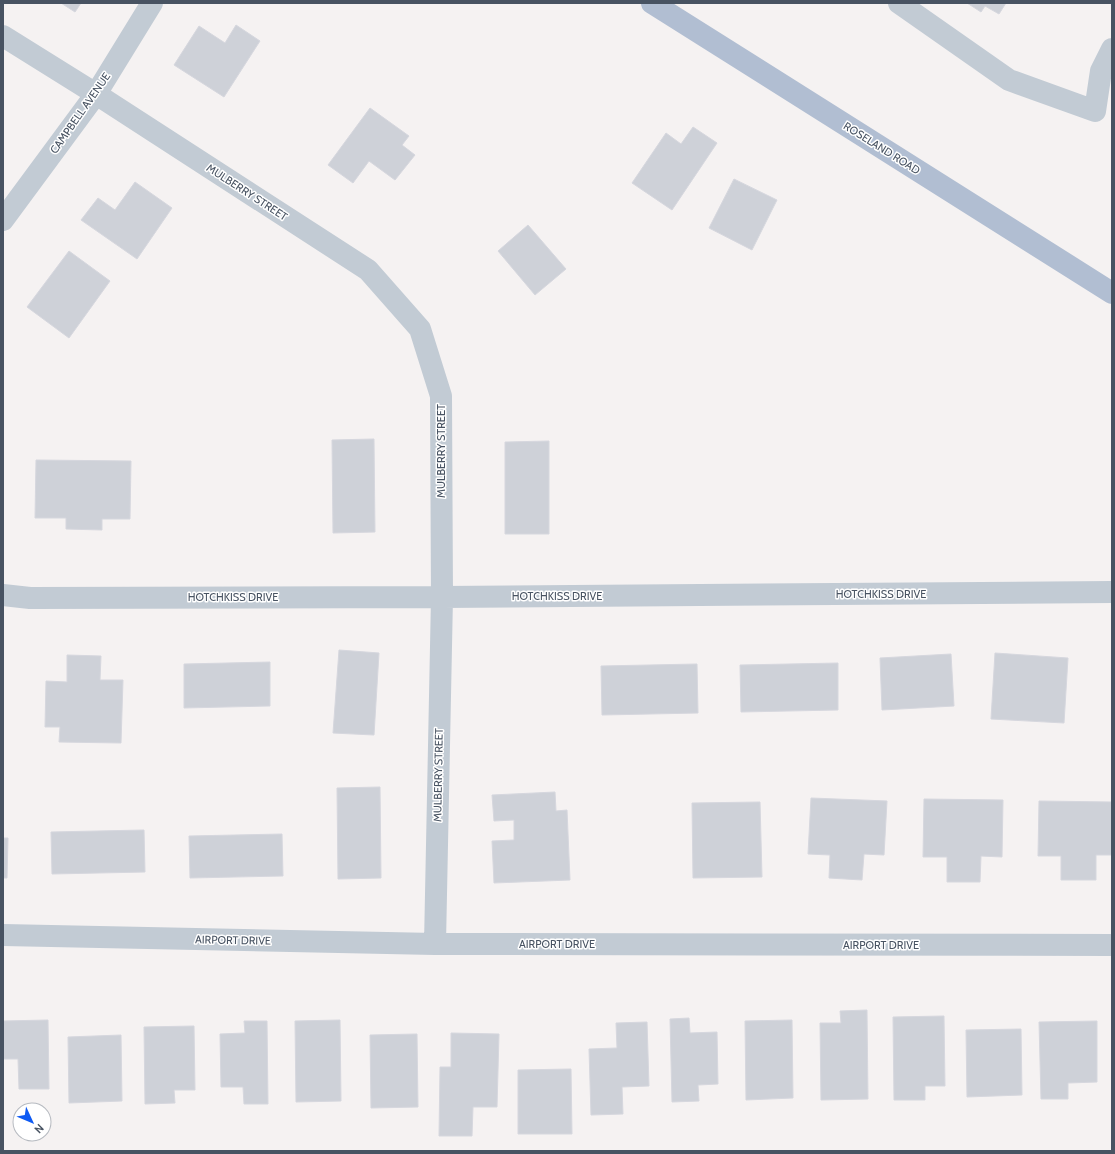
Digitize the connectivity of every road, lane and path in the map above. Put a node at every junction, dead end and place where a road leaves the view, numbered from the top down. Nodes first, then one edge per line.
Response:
1 (152, 3) edge
2 (652, 3) edge
3 (899, 3) edge
4 (3, 36) edge
5 (1112, 49) edge
6 (96, 94) junction
7 (3, 220) edge
8 (1112, 293) edge
9 (1112, 592) edge
10 (3, 595) edge
11 (442, 597) junction
12 (3, 935) edge
13 (436, 944) junction
14 (1112, 945) edge

1 - 6 street, CAMPBELL AVENUE
2 - 8 main road, ROSELAND ROAD
3 - 5 street
4 - 6 street, MULBERRY STREET
6 - 7 street, CAMPBELL AVENUE
6 - 11 street, MULBERRY STREET
9 - 11 street, HOTCHKISS DRIVE
10 - 11 street, HOTCHKISS DRIVE
11 - 13 street, MULBERRY STREET
12 - 13 street, AIRPORT DRIVE
13 - 14 street, AIRPORT DRIVE

